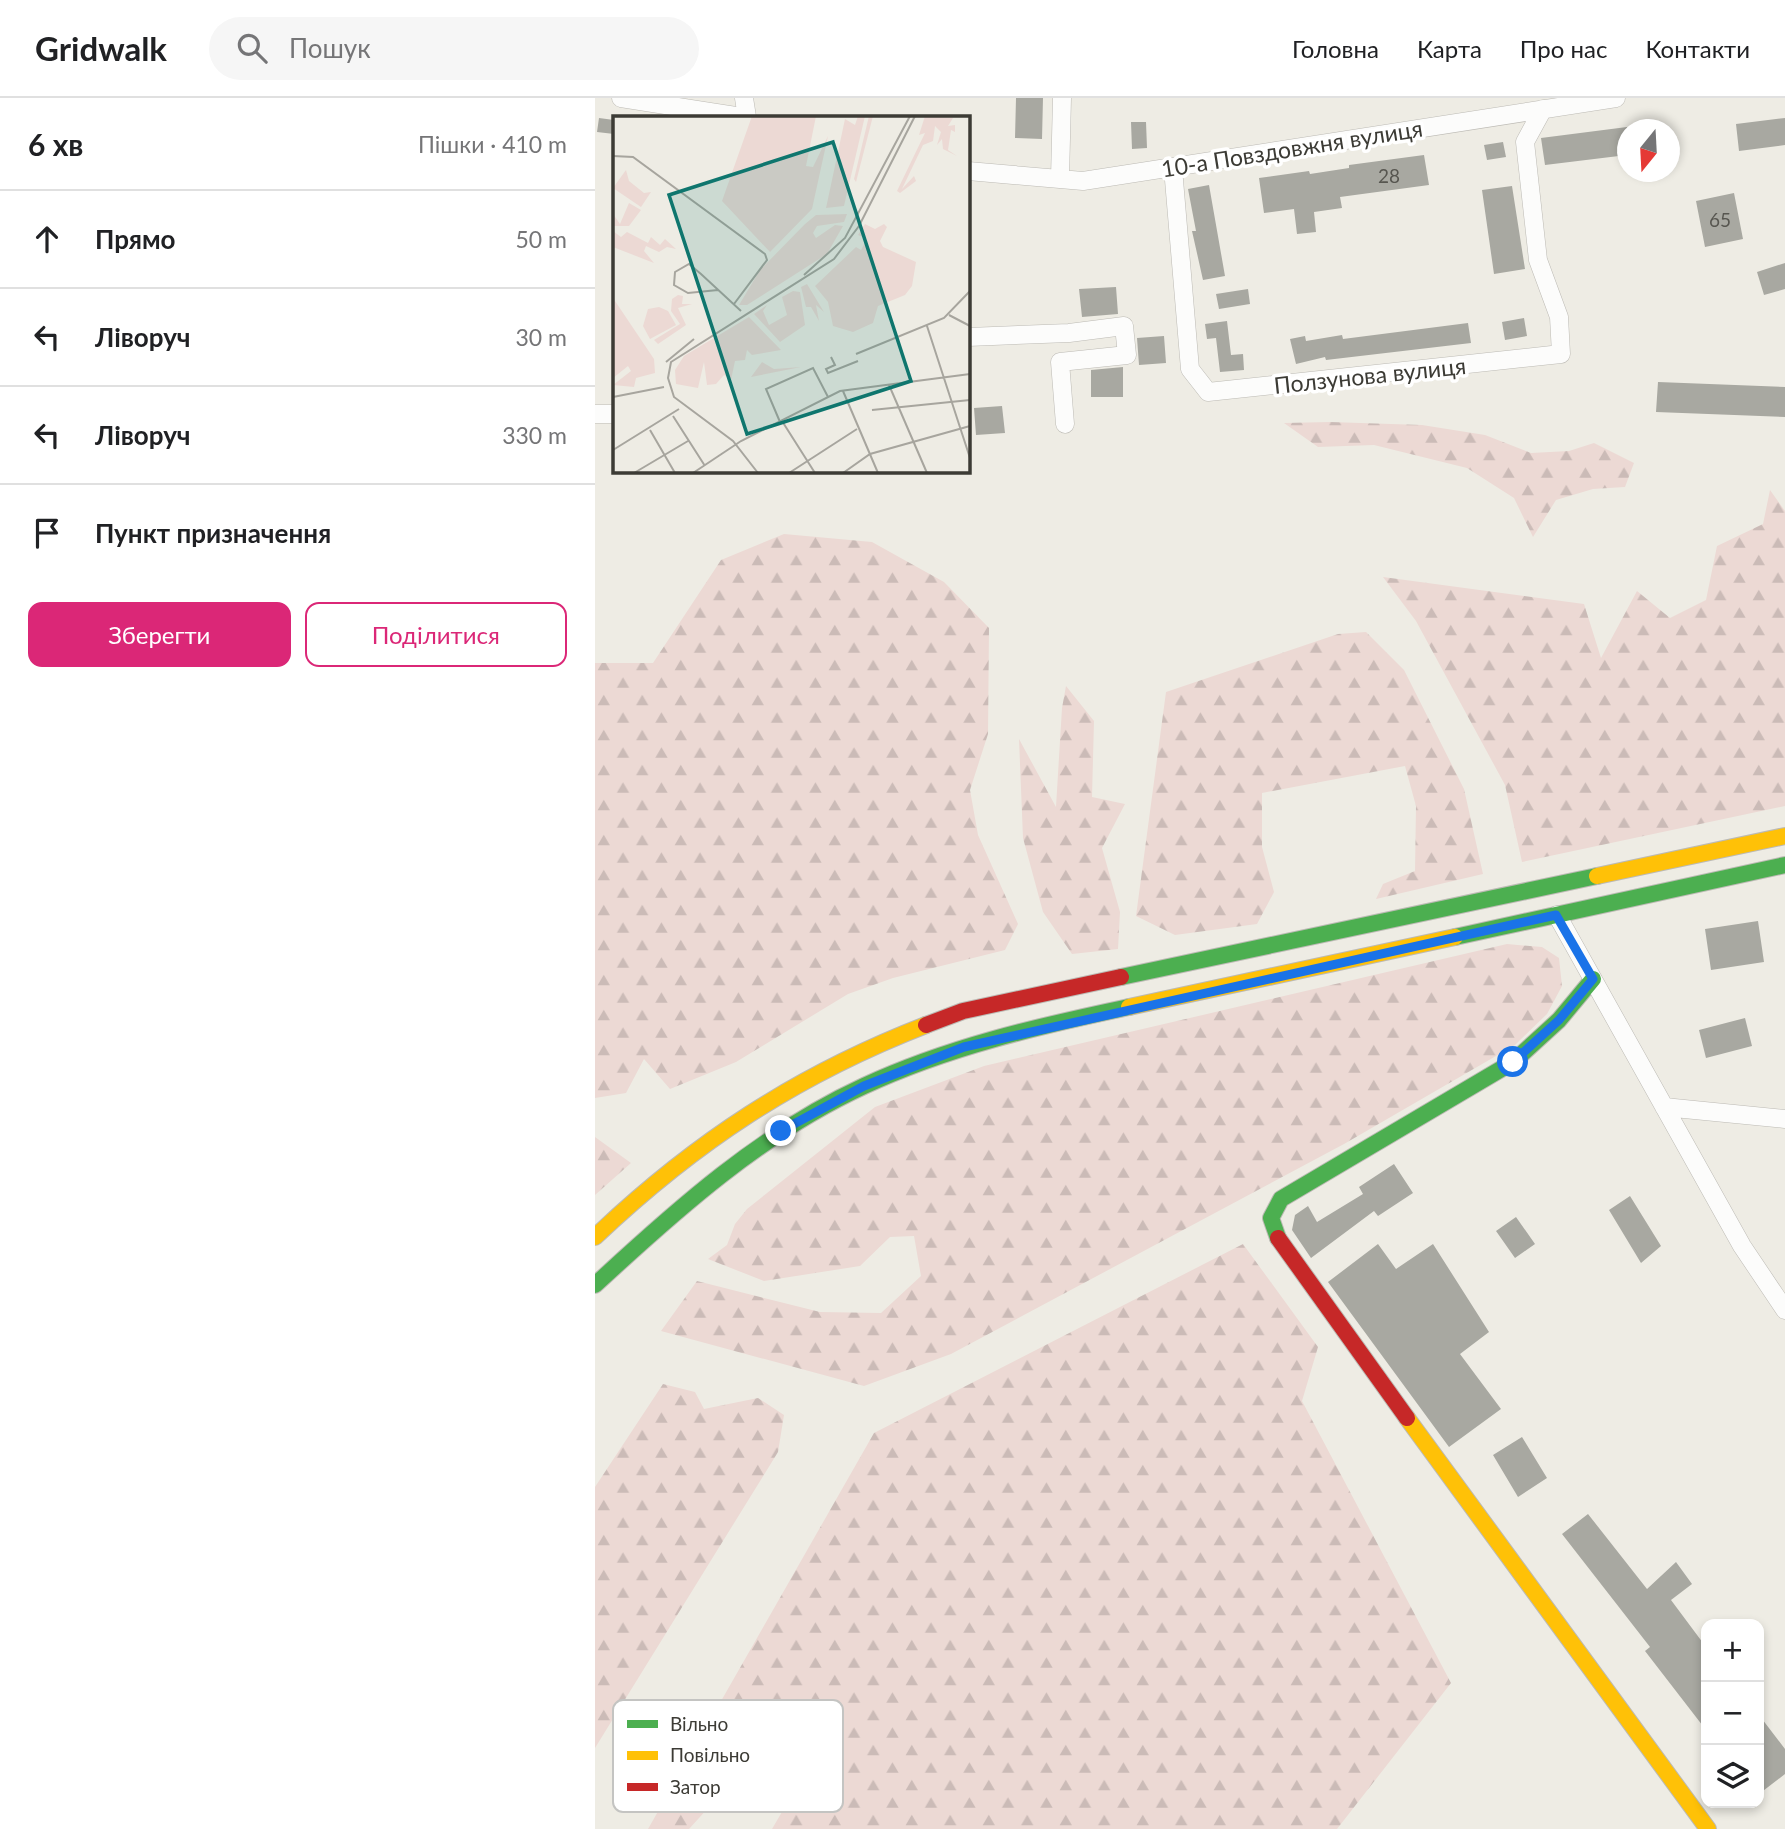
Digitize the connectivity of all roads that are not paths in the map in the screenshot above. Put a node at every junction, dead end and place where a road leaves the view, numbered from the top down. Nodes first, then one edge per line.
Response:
1 (621, 98) edge
2 (744, 98) edge
3 (1062, 98) edge
4 (1616, 98) edge
5 (1519, 105) edge
6 (1543, 109) junction
7 (738, 116) edge
8 (744, 116) edge
9 (1173, 168) junction
10 (969, 171) edge
11 (1060, 178) junction
12 (969, 337) edge
13 (595, 414) edge
14 (613, 414) edge
15 (1065, 424) dead end
16 (1785, 836) edge
17 (1785, 865) edge
18 (1556, 915) junction
19 (1593, 979) junction
20 (1664, 1107) junction
21 (1785, 1119) edge
22 (595, 1237) edge
23 (595, 1285) edge
24 (1785, 1310) edge
25 (1708, 1829) edge

1 - 7 street
2 - 8 street
3 - 11 street
4 - 6 street, 10-а Повздовжня вулиця
5 - 6 street, 10-а Повздовжня вулиця
5 - 9 street, 10-а Повздовжня вулиця
6 - 9 street, Ползунова вулиця
9 - 11 street, 10-а Повздовжня вулиця
10 - 11 street, 10-а Повздовжня вулиця
12 - 15 street
13 - 14 street
16 - 22 main road
17 - 18 main road
18 - 19 street
18 - 23 main road
19 - 20 street
19 - 25 main road
20 - 21 street
20 - 24 street

